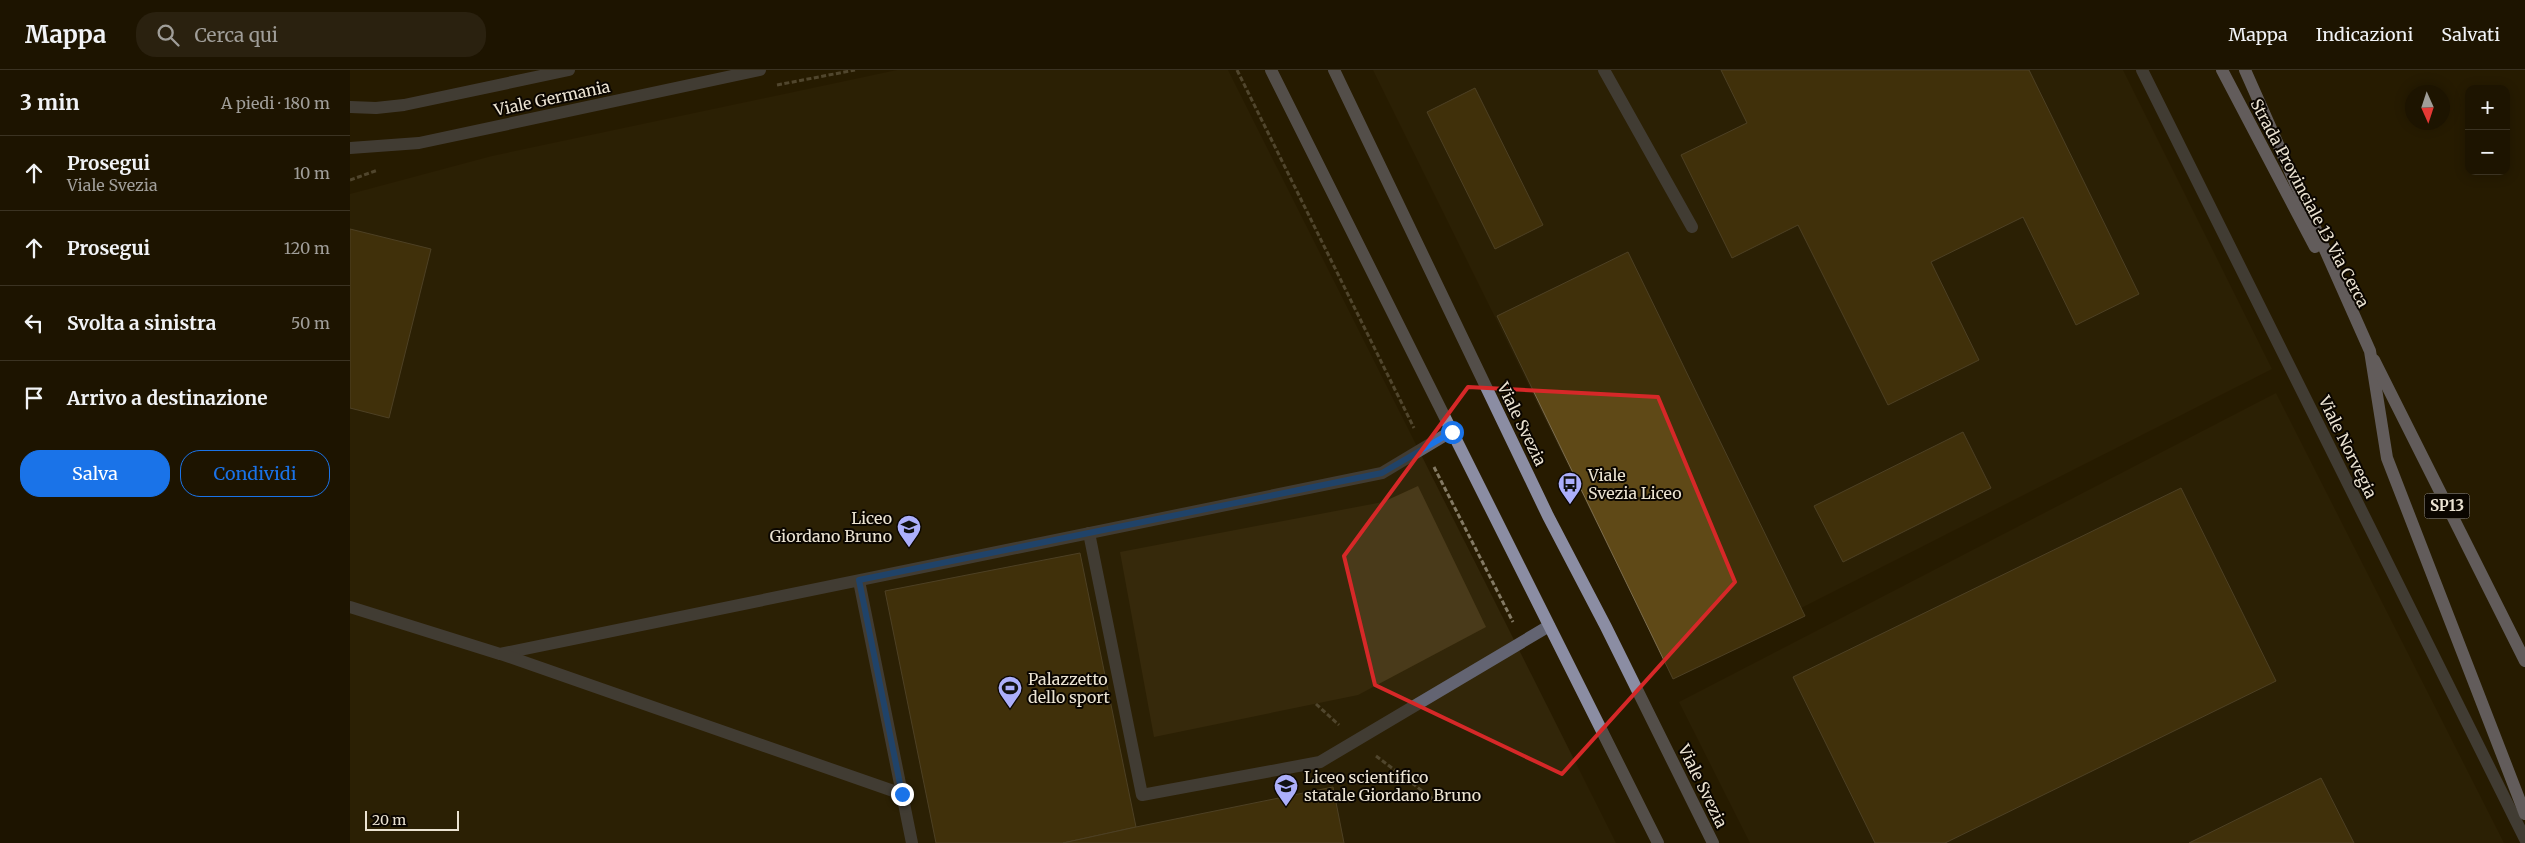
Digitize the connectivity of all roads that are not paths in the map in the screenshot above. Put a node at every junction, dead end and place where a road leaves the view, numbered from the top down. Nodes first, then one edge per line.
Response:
1 (569, 70) edge
2 (760, 70) edge
3 (1271, 70) edge
4 (1334, 70) edge
5 (1604, 70) edge
6 (2142, 70) edge
7 (2222, 70) edge
8 (2245, 70) edge
9 (350, 107) edge
10 (350, 148) edge
11 (1692, 227) dead end
12 (2370, 351) junction
13 (1452, 432) junction
14 (1090, 533) junction
15 (859, 580) junction
16 (350, 607) edge
17 (1549, 626) junction
18 (500, 654) junction
19 (2525, 661) edge
20 (902, 794) junction
21 (2525, 814) edge
22 (2525, 839) edge
23 (912, 843) edge
24 (1658, 843) edge
25 (1713, 843) edge

1 - 9 street, Viale Germania
2 - 10 street, Viale Germania
3 - 13 street
4 - 25 street, Viale Svezia
5 - 11 street
6 - 22 street, Viale Norvegia
7 - 12 main road, Strada Provinciale 13 Via Cerca / SP13
8 - 12 main road, Strada Provinciale 13 Via Cerca / SP13
12 - 19 main road, Strada Provinciale 13 Via Cerca / SP13
12 - 21 main road
13 - 14 street
13 - 17 street
14 - 15 street
14 - 17 street
15 - 18 street
15 - 20 street
16 - 18 street
17 - 24 street
18 - 20 street
20 - 23 street

